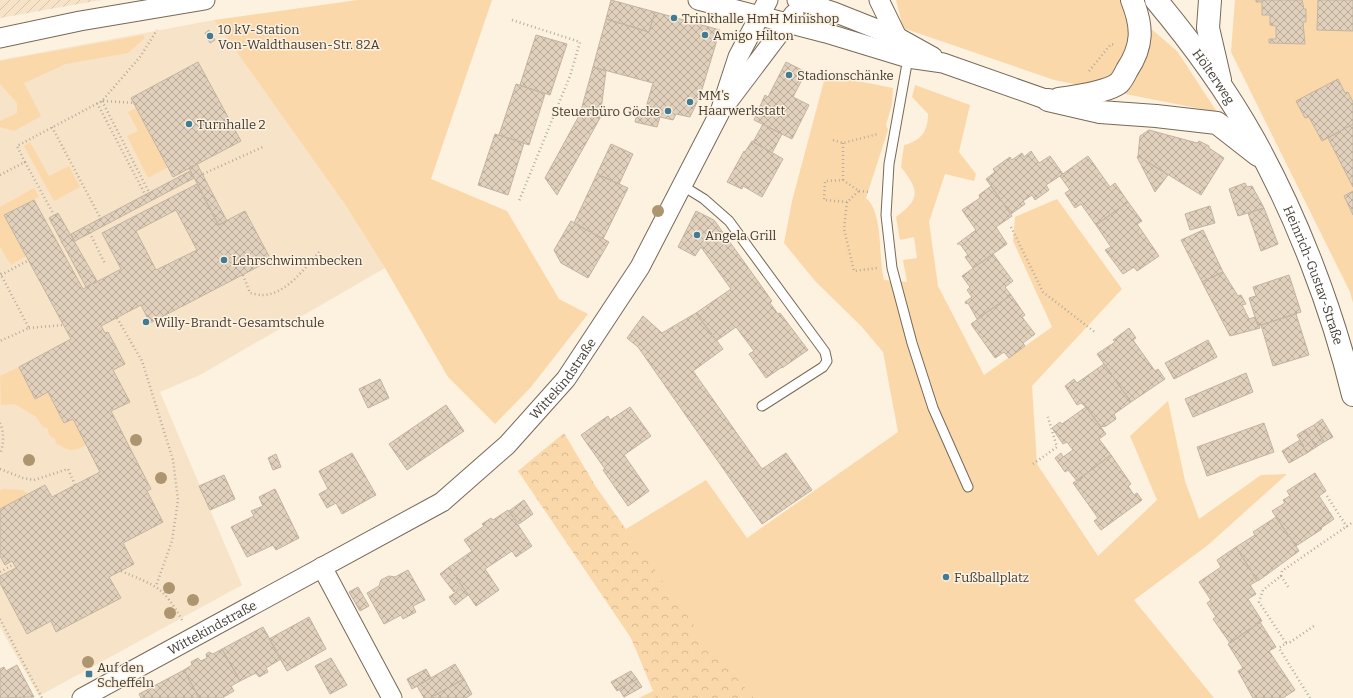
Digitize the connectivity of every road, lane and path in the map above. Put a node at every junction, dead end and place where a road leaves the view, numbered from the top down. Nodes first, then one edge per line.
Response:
1 (205, 0) edge
2 (698, 0) edge
3 (879, 0) edge
4 (1132, 0) edge
5 (1156, 0) edge
6 (1210, 0) edge
7 (802, 1) edge
8 (172, 5) junction
9 (764, 8) edge
10 (512, 20) dead end
11 (787, 23) junction
12 (897, 36) junction
13 (0, 38) edge
14 (1137, 56) junction
15 (908, 58) junction
16 (943, 63) junction
17 (1222, 90) junction
18 (1070, 97) junction
19 (1048, 100) junction
20 (102, 101) junction
21 (97, 103) junction
22 (134, 103) dead end
23 (720, 112) junction
24 (52, 127) junction
25 (896, 130) junction
26 (833, 140) dead end
27 (842, 143) junction
28 (266, 146) dead end
29 (1263, 159) junction
30 (25, 162) junction
31 (203, 174) dead end
32 (0, 175) edge
33 (843, 180) junction
34 (683, 186) junction
35 (151, 196) dead end
36 (147, 198) dead end
37 (519, 201) dead end
38 (847, 202) junction
39 (54, 215) dead end
40 (102, 221) dead end
41 (1011, 227) dead end
42 (88, 229) dead end
43 (62, 243) dead end
44 (58, 245) dead end
45 (321, 250) dead end
46 (29, 260) dead end
47 (105, 264) dead end
48 (892, 268) junction
49 (0, 274) edge
50 (243, 275) dead end
51 (117, 318) dead end
52 (63, 325) dead end
53 (29, 328) junction
54 (1096, 333) dead end
55 (0, 341) edge
56 (1353, 396) edge
57 (762, 406) dead end
58 (1047, 414) dead end
59 (0, 423) edge
60 (0, 454) edge
61 (1033, 464) dead end
62 (0, 469) edge
63 (76, 485) dead end
64 (968, 487) dead end
65 (1327, 496) dead end
66 (1353, 522) edge
67 (1347, 527) junction
68 (14, 564) dead end
69 (322, 567) junction
70 (121, 571) dead end
71 (0, 572) edge
72 (1281, 576) junction
73 (156, 586) junction
74 (1289, 588) dead end
75 (0, 619) edge
76 (1314, 626) dead end
77 (191, 638) junction
78 (1286, 643) junction
79 (42, 698) edge
80 (82, 698) edge
81 (392, 698) edge
82 (1310, 698) edge

1 - 8 street
2 - 9 street
3 - 12 street
4 - 14 street
5 - 17 street, Hölterweg
6 - 17 street
7 - 11 street, Wittekindstraße
7 - 12 street
8 - 13 street
8 - 20 path
9 - 11 street
9 - 23 street, Wittekindstraße
10 - 37 path
11 - 15 street
11 - 23 street, Wittekindstraße
12 - 16 street
14 - 18 street
14 - 18 path
15 - 16 street
15 - 25 lane
16 - 19 street
17 - 29 street, Hölterweg
18 - 19 street
19 - 29 street
20 - 21 path
20 - 22 path
20 - 35 path
21 - 24 path
21 - 36 path
23 - 34 street, Wittekindstraße
24 - 30 path
24 - 40 path
25 - 27 path
25 - 48 lane
26 - 27 path
27 - 33 path
28 - 31 path
29 - 56 street, Heinrich-Gustav-Straße
30 - 32 path
30 - 39 path
33 - 38 path
33 - 38 path
34 - 57 lane
34 - 69 street, Wittekindstraße
38 - 48 path
41 - 54 path
42 - 47 path
43 - 44 path
45 - 50 path
46 - 49 path
48 - 64 lane
49 - 53 path
51 - 73 path
52 - 53 path
53 - 55 path
58 - 61 path
59 - 60 path
62 - 63 path
65 - 67 path
66 - 67 path
67 - 72 path
68 - 71 path
69 - 77 street, Wittekindstraße
69 - 81 street
70 - 73 path
72 - 74 path
72 - 78 path
73 - 77 path
75 - 79 path
76 - 78 path
77 - 80 street, Wittekindstraße
78 - 82 path

